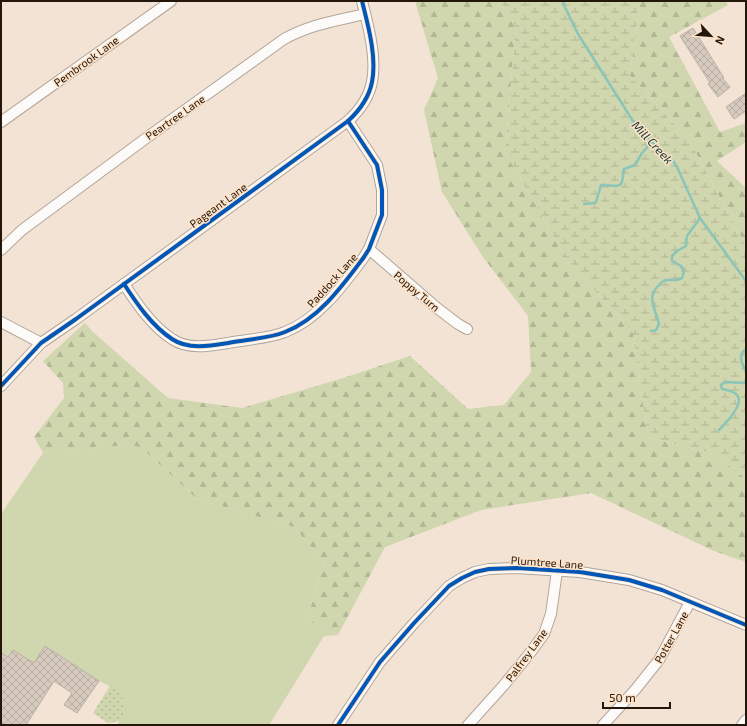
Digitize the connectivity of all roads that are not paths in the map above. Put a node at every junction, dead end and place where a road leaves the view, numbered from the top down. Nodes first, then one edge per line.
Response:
1 (170, 1) edge
2 (362, 1) edge
3 (365, 14) junction
4 (348, 121) junction
5 (1, 122) edge
6 (369, 249) junction
7 (1, 250) edge
8 (124, 284) junction
9 (1, 322) edge
10 (468, 329) dead end
11 (41, 343) junction
12 (1, 386) edge
13 (557, 571) junction
14 (690, 602) junction
15 (746, 625) edge
16 (746, 720) edge
17 (338, 725) edge
18 (468, 725) edge
19 (603, 725) edge
20 (742, 725) edge

1 - 5 street, Pembrook Lane
2 - 3 street, Pageant Lane
3 - 4 street, Pageant Lane
3 - 7 street, Peartree Lane
4 - 6 street, Paddock Lane
4 - 8 street, Pageant Lane
6 - 8 street, Paddock Lane
6 - 10 street, Poppy Turn
8 - 11 street, Pageant Lane
9 - 11 street
11 - 12 street, Pageant Lane
13 - 14 street, Plumtree Lane
13 - 17 street, Plumtree Lane
13 - 18 street, Palfrey Lane
14 - 15 street, Plumtree Lane
14 - 19 street, Potter Lane
16 - 20 street

